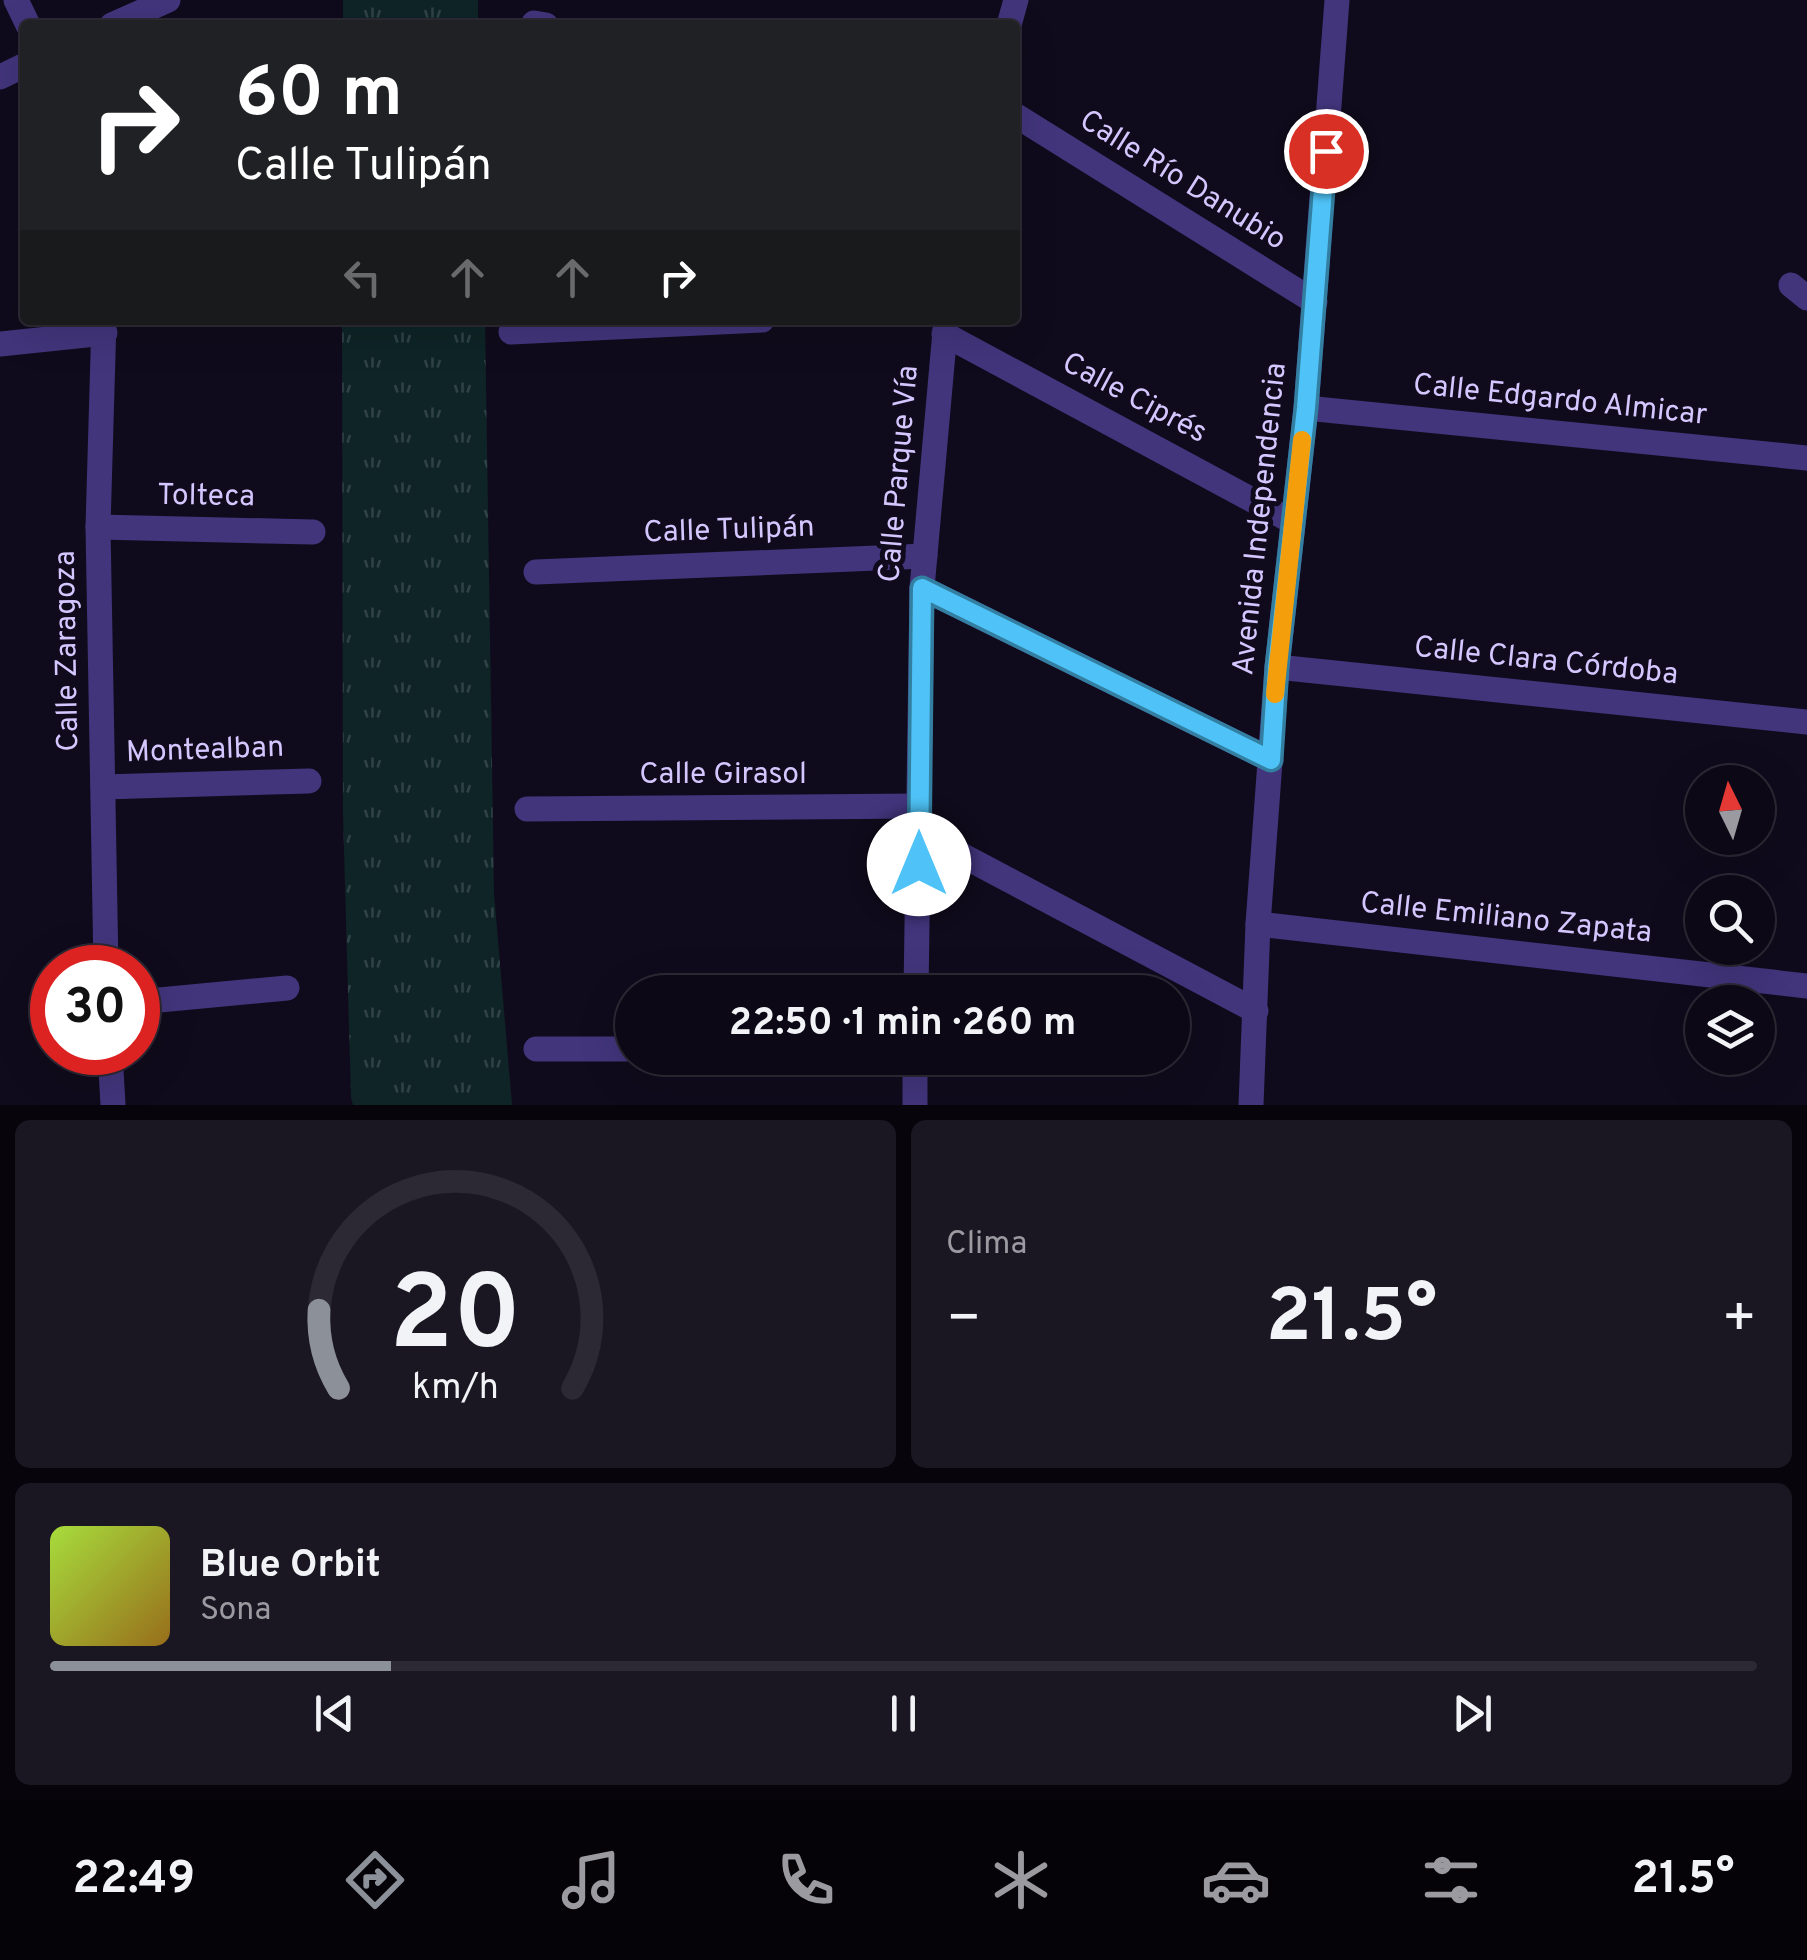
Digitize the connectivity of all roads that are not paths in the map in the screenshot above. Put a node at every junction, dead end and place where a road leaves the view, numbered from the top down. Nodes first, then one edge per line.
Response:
1 (168, 0) edge
2 (1336, 0) edge
3 (123, 20) edge
4 (1020, 118) edge
5 (1314, 302) junction
6 (658, 325) edge
7 (105, 326) edge
8 (945, 327) edge
9 (512, 332) dead end
10 (0, 344) edge
11 (1306, 408) junction
12 (1807, 458) edge
13 (1293, 522) junction
14 (98, 527) junction
15 (314, 532) dead end
16 (925, 556) junction
17 (536, 572) dead end
18 (922, 588) junction
19 (1277, 667) junction
20 (1807, 722) edge
21 (1271, 760) junction
22 (309, 781) dead end
23 (103, 787) junction
24 (919, 806) junction
25 (526, 809) dead end
26 (920, 832) junction
27 (1258, 924) junction
28 (106, 945) edge
29 (916, 975) edge
30 (1807, 986) edge
31 (287, 988) dead end
32 (160, 1000) edge
33 (1256, 1012) junction
34 (536, 1049) dead end
35 (615, 1049) edge
36 (111, 1075) edge
37 (914, 1075) edge
38 (113, 1105) edge
39 (915, 1105) edge
40 (1251, 1105) edge

1 - 3 street
2 - 5 street, Avenida Independencia
4 - 5 street, Calle Río Danubio
5 - 11 street, Avenida Independencia
6 - 9 street
7 - 10 street
7 - 14 street, Calle Zaragoza
8 - 13 street, Calle Ciprés
8 - 16 street, Calle Parque Vía
11 - 12 street, Calle Edgardo Almicar
11 - 13 street, Avenida Independencia
13 - 19 street, Avenida Independencia
14 - 15 street, Tolteca
14 - 23 street, Calle Zaragoza
16 - 17 street, Calle Tulipán
16 - 18 street, Calle Parque Vía
18 - 21 street
18 - 24 street, Calle Parque Vía
19 - 20 street, Calle Clara Córdoba
19 - 21 street, Avenida Independencia
21 - 27 street, Avenida Independencia
22 - 23 street, Montealban
23 - 28 street, Calle Zaragoza
24 - 25 street, Calle Girasol
24 - 26 street, Calle Parque Vía
26 - 29 street, Calle Parque Vía
26 - 33 street
27 - 30 street, Calle Emiliano Zapata
27 - 33 street, Avenida Independencia
31 - 32 street
33 - 40 street, Avenida Independencia
34 - 35 street
36 - 38 street
37 - 39 street

